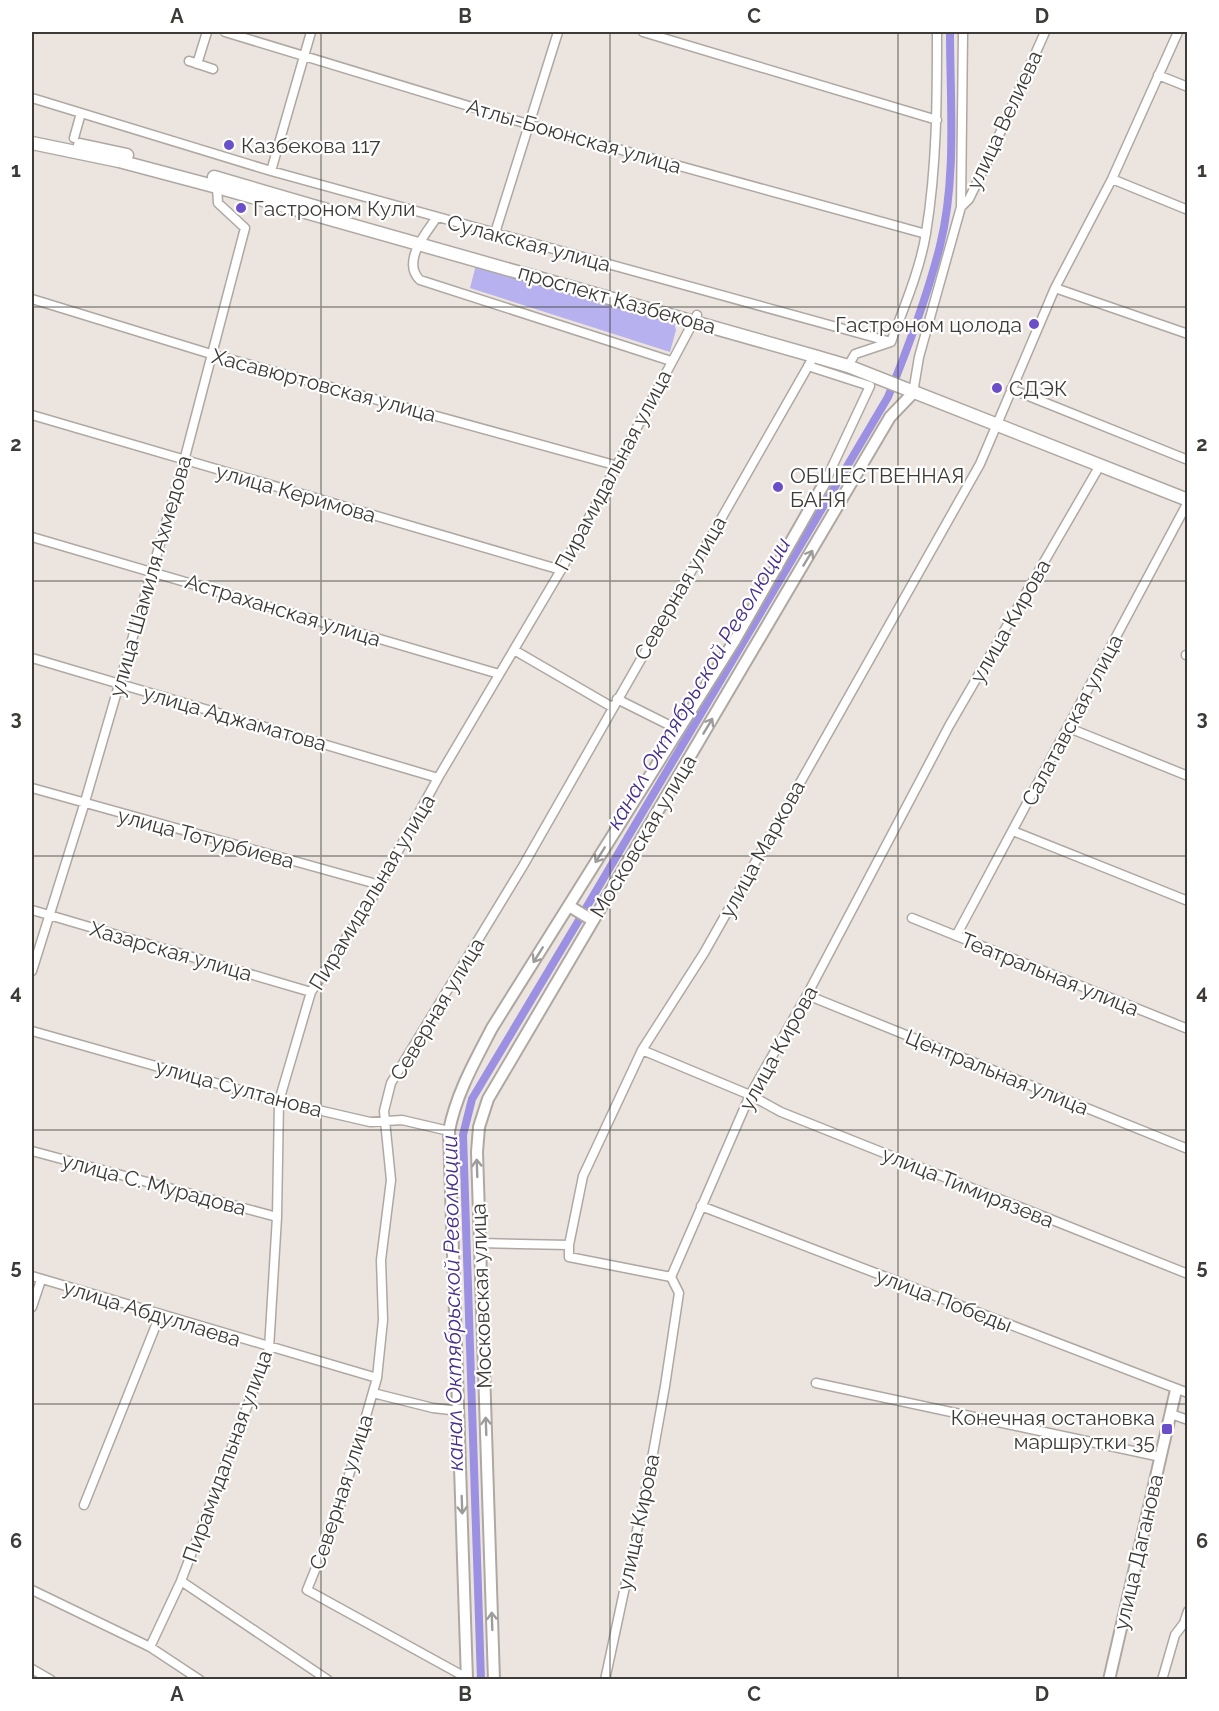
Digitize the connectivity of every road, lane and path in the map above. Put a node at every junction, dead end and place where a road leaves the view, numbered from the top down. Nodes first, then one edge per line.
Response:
1 (207, 32) edge
2 (225, 32) edge
3 (311, 32) edge
4 (558, 32) edge
5 (643, 32) edge
6 (937, 32) edge
7 (963, 32) edge
8 (1045, 32) edge
9 (1177, 32) edge
10 (304, 56) junction
11 (213, 69) dead end
12 (1158, 75) junction
13 (1188, 87) edge
14 (32, 98) edge
15 (81, 113) junction
16 (937, 120) junction
17 (531, 125) junction
18 (32, 136) edge
19 (74, 138) dead end
20 (32, 143) edge
21 (271, 171) junction
22 (1112, 179) junction
23 (217, 187) junction
24 (961, 207) junction
25 (1188, 210) edge
26 (437, 217) junction
27 (495, 233) junction
28 (926, 234) junction
29 (421, 240) junction
30 (1055, 288) junction
31 (32, 298) edge
32 (695, 318) junction
33 (1188, 334) edge
34 (891, 342) junction
35 (211, 354) junction
36 (671, 361) junction
37 (811, 361) junction
38 (850, 364) junction
39 (1011, 389) junction
40 (914, 390) junction
41 (32, 415) edge
42 (997, 422) junction
43 (1188, 460) edge
44 (184, 461) junction
45 (618, 466) junction
46 (1099, 466) junction
47 (825, 482) joint
48 (1188, 492) edge
49 (1188, 501) edge
50 (32, 537) edge
51 (561, 570) junction
52 (150, 571) junction
53 (514, 650) junction
54 (32, 658) edge
55 (499, 675) junction
56 (118, 684) junction
57 (614, 703) junction
58 (1069, 728) junction
59 (677, 729) junction
60 (1188, 776) edge
61 (438, 778) junction
62 (32, 788) edge
63 (84, 805) junction
64 (1013, 831) junction
65 (380, 885) junction
66 (1188, 901) edge
67 (569, 906) junction
68 (32, 910) edge
69 (48, 915) junction
70 (912, 918) dead end
71 (592, 920) junction
72 (956, 936) junction
73 (32, 971) edge
74 (311, 992) junction
75 (807, 995) junction
76 (1188, 1029) edge
77 (32, 1031) edge
78 (642, 1050) junction
79 (750, 1095) junction
80 (279, 1101) junction
81 (385, 1119) junction
82 (448, 1131) junction
83 (1188, 1149) edge
84 (32, 1151) edge
85 (701, 1206) junction
86 (277, 1217) junction
87 (480, 1244) junction
88 (569, 1245) junction
89 (1188, 1274) edge
90 (32, 1276) edge
91 (671, 1277) junction
92 (41, 1280) junction
93 (32, 1307) edge
94 (160, 1316) junction
95 (269, 1349) junction
96 (377, 1378) junction
97 (816, 1383) dead end
98 (1181, 1391) edge
99 (373, 1393) junction
100 (459, 1411) junction
101 (1172, 1414) junction
102 (1188, 1420) edge
103 (1160, 1457) junction
104 (84, 1505) dead end
105 (180, 1581) junction
106 (32, 1590) edge
107 (1188, 1611) edge
108 (150, 1647) junction
109 (32, 1669) edge
110 (467, 1679) edge
111 (51, 1680) edge
112 (200, 1680) edge
113 (328, 1680) edge
114 (494, 1680) edge
115 (604, 1680) edge
116 (1110, 1680) edge
117 (1162, 1680) edge

1 - 11 street
2 - 10 street, Атлы-Боюнская улица
3 - 10 street
4 - 17 street
5 - 16 street
6 - 16 street
7 - 24 street
8 - 24 street, улица Велиева
9 - 12 street, улица Маркова
10 - 17 street, Атлы-Боюнская улица
10 - 21 street
12 - 13 street
12 - 22 street, улица Маркова
14 - 15 street, Сулакская улица
15 - 19 street
15 - 21 street, Сулакская улица
16 - 28 street
17 - 27 street
17 - 28 street, Атлы-Боюнская улица
18 - 29 highway, проспект Казбекова
20 - 23 highway, проспект Казбекова
21 - 26 street, Сулакская улица
22 - 25 street
22 - 30 street, улица Маркова
23 - 29 highway, проспект Казбекова
23 - 35 street, улица Шамиля Ахмедова
24 - 40 street
26 - 27 street, Сулакская улица
26 - 29 street
27 - 34 street, Сулакская улица
28 - 34 street
29 - 32 highway, проспект Казбекова
29 - 36 street
30 - 33 street
30 - 39 street, улица Маркова
31 - 35 street, Хасавюртовская улица
32 - 36 street, Пирамидальная улица
32 - 37 highway, проспект Казбекова
32 - 38 highway, проспект Казбекова
34 - 38 street
35 - 44 street, улица Шамиля Ахмедова
35 - 45 street, Хасавюртовская улица
36 - 45 street, Пирамидальная улица
37 - 38 highway, проспект Казбекова
37 - 47 street, Московская улица
37 - 57 street, Северная улица
38 - 40 highway, проспект Казбекова
39 - 42 street, улица Маркова
39 - 43 street
40 - 42 highway, проспект Казбекова
71 -> 40 main road, Московская улица
41 - 44 street, улица Керимова
42 - 46 highway, проспект Казбекова
42 - 48 highway, проспект Казбекова
42 - 78 street, улица Маркова
44 - 51 street, улица Керимова
44 - 52 street, улица Шамиля Ахмедова
45 - 51 street, Пирамидальная улица
46 - 49 highway, проспект Казбекова
46 - 75 street, улица Кирова
47 - 59 main road, Московская улица
49 - 58 street, Салатавская улица
50 - 52 street, Астраханская улица
51 - 53 street, Пирамидальная улица
52 - 55 street, Астраханская улица
52 - 56 street, улица Шамиля Ахмедова
53 - 55 street, Пирамидальная улица
53 - 57 street
54 - 56 street, улица Аджаматова
55 - 61 street, Пирамидальная улица
56 - 61 street, улица Аджаматова
56 - 63 street, улица Шамиля Ахмедова
57 - 59 street
57 - 81 street, Северная улица
58 - 60 street
58 - 64 street, Салатавская улица
59 -> 67 main road, Московская улица
61 - 65 street, Пирамидальная улица
62 - 63 street, улица Тотурбиева
63 - 65 street, улица Тотурбиева
63 - 69 street, улица Шамиля Ахмедова
64 - 66 street
64 - 72 street, Салатавская улица
65 - 74 street, Пирамидальная улица
67 - 71 main road
67 -> 82 main road, Московская улица
68 - 69 street, Хазарская улица
69 - 73 street, улица Шамиля Ахмедова
69 - 74 street, Хазарская улица
70 - 72 street, Театральная улица
87 -> 71 main road, Московская улица
72 - 76 street, Театральная улица
74 - 80 street, Пирамидальная улица
75 - 79 street, улица Кирова
75 - 83 street, Центральная улица
77 - 80 street, улица Султанова
78 - 79 street, улица Тимирязева
78 - 88 street, улица Маркова
79 - 85 street, улица Кирова
79 - 89 street, улица Тимирязева
80 - 81 street, улица Султанова
80 - 86 street, Пирамидальная улица
81 - 82 street, улица Султанова
81 - 96 street, Северная улица
82 - 100 main road, Московская улица
84 - 86 street, улица С. Мурадова
85 - 91 street, улица Кирова
85 - 98 street, улица Победы
86 - 95 street, Пирамидальная улица
87 - 88 street
114 -> 87 main road, Московская улица
88 - 91 street
90 - 92 street, улица Абдуллаева
91 - 115 street, улица Кирова
92 - 93 street
92 - 94 street, улица Абдуллаева
94 - 95 street, улица Абдуллаева
94 - 104 street
95 - 96 street, улица Абдуллаева
95 - 105 street, Пирамидальная улица
96 - 99 street, Северная улица
97 - 103 street
98 - 101 main road, улица Даганова
99 - 100 street
99 - 110 street, Северная улица
100 -> 110 main road, Московская улица
101 - 102 street
101 - 103 main road, улица Даганова
103 - 116 main road, улица Даганова
105 - 108 street, Пирамидальная улица
105 - 113 street
106 - 108 street
107 - 117 street
108 - 112 street
109 - 111 street

